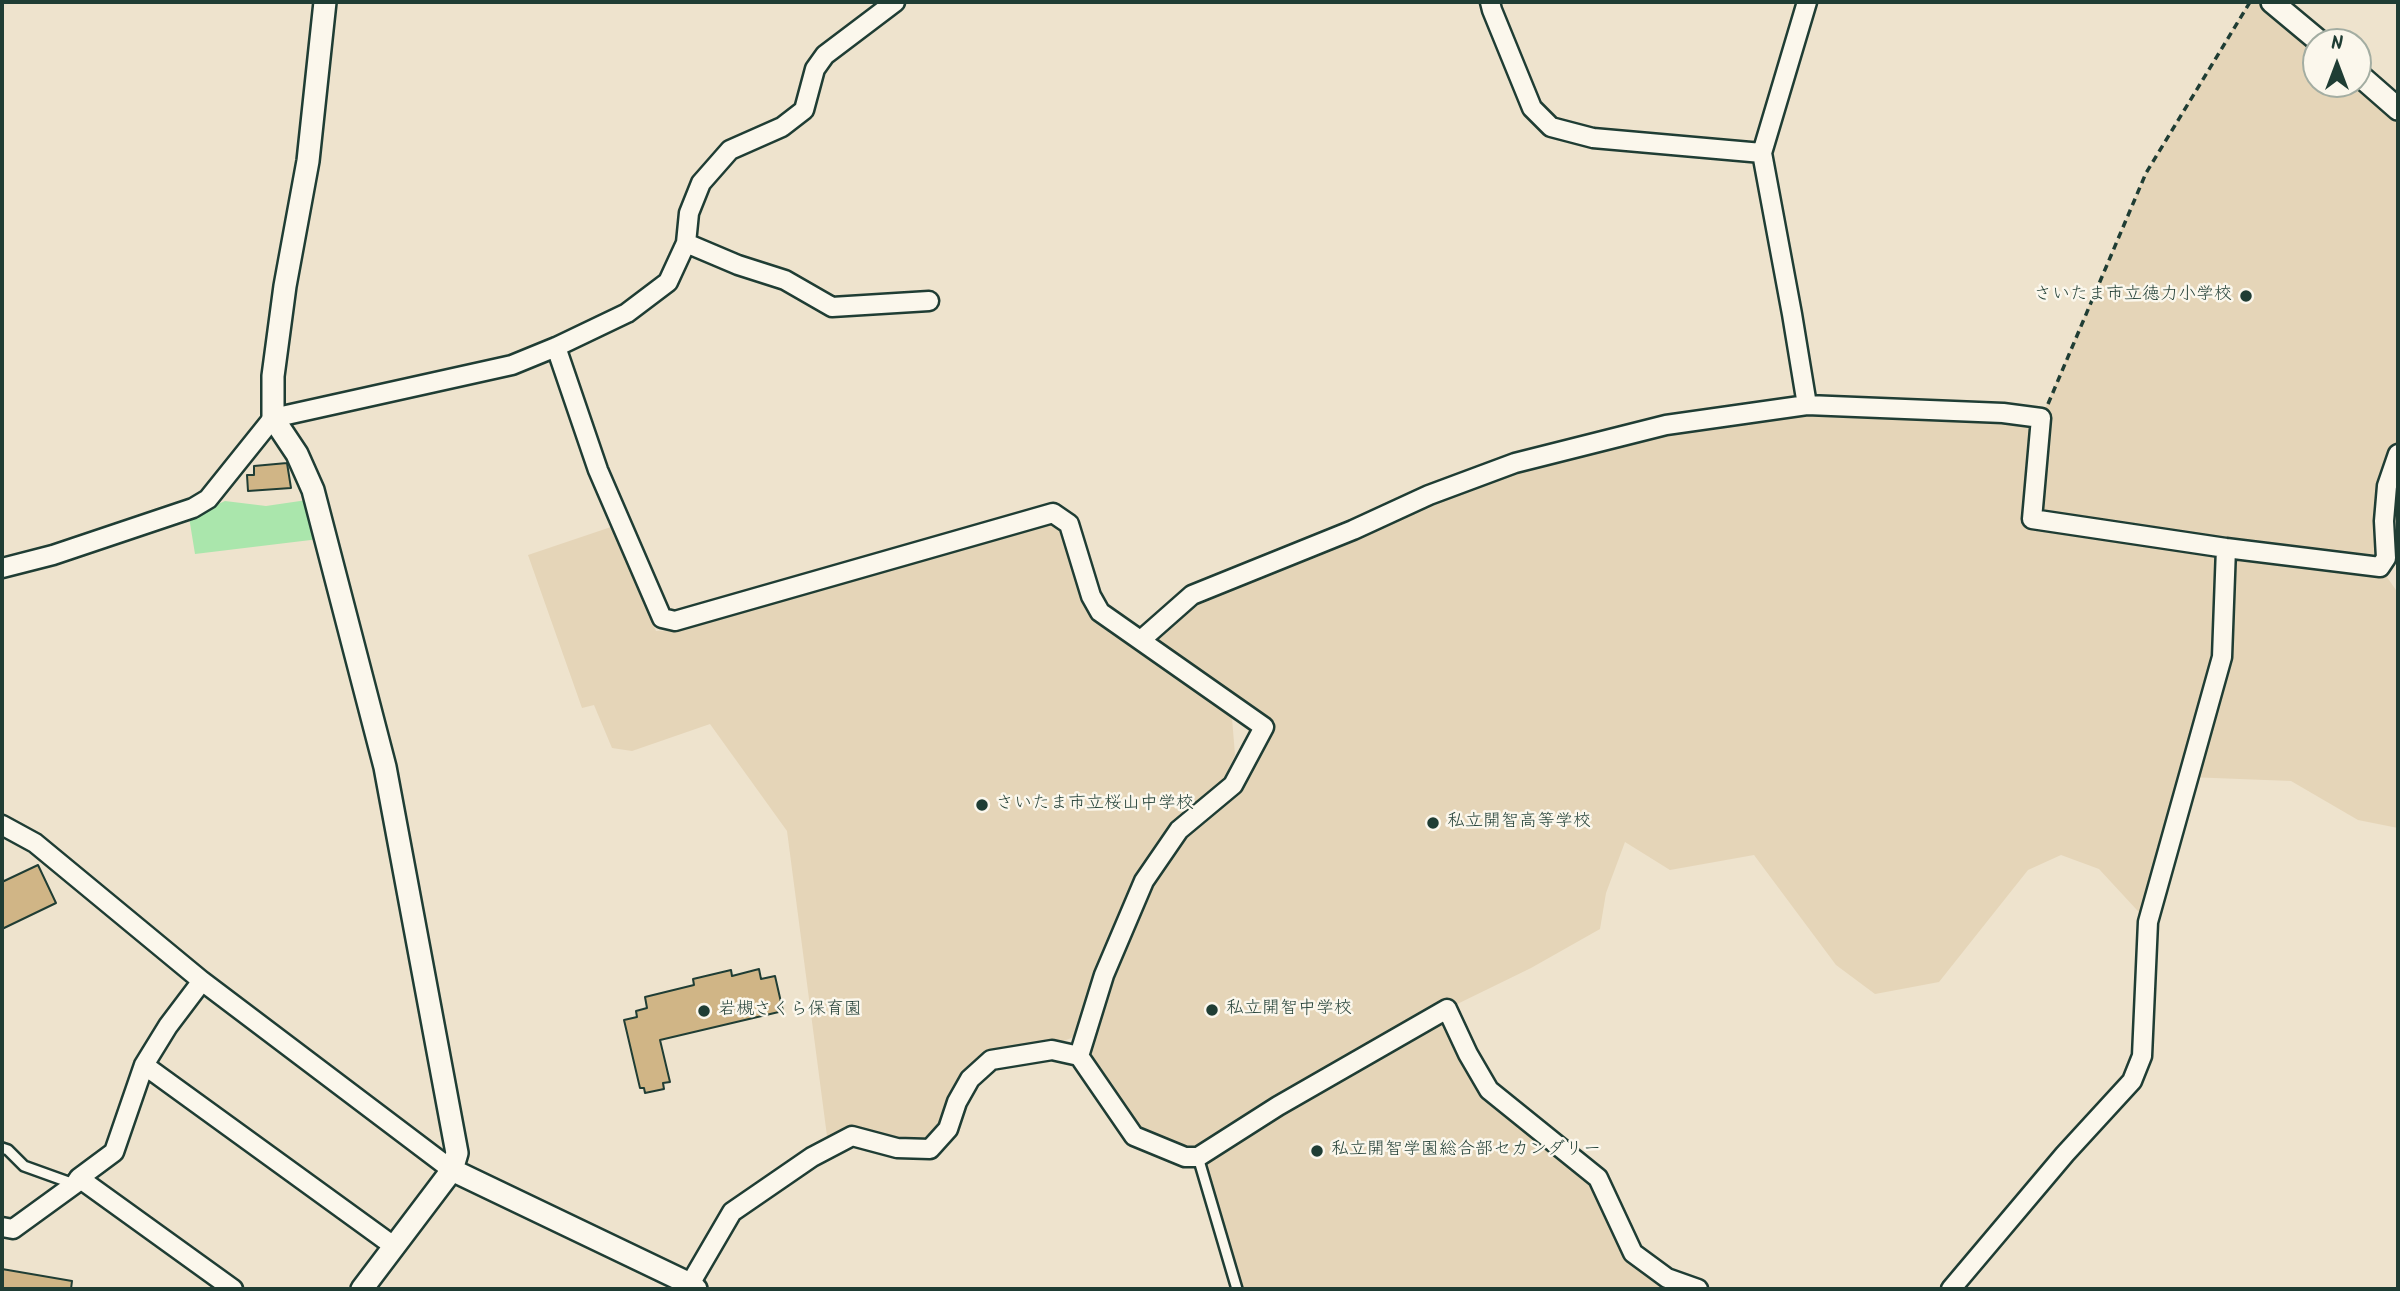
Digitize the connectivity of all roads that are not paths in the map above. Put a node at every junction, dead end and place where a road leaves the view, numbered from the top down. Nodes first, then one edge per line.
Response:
1 (325, 2) edge
2 (895, 2) edge
3 (1490, 2) edge
4 (1807, 2) edge
5 (2272, 2) edge
6 (2303, 28) edge
7 (2372, 85) edge
8 (2397, 105) edge
9 (1762, 153) junction
10 (686, 243) junction
11 (929, 301) dead end
12 (556, 347) junction
13 (1807, 405) junction
14 (274, 418) junction
15 (2398, 453) edge
16 (2226, 548) junction
17 (2, 568) edge
18 (1141, 640) junction
19 (2, 825) edge
20 (202, 981) junction
21 (1079, 1056) junction
22 (144, 1065) junction
23 (2, 1148) edge
24 (1198, 1157) junction
25 (452, 1170) junction
26 (77, 1181) junction
27 (2, 1227) edge
28 (395, 1248) junction
29 (693, 1287) edge
30 (233, 1289) edge
31 (362, 1289) edge
32 (1237, 1289) edge
33 (1698, 1289) edge
34 (1951, 1289) edge

1 - 14 street
2 - 10 street
3 - 9 street
4 - 9 street
5 - 6 street
7 - 8 street
9 - 13 street
10 - 11 street
10 - 12 street
12 - 14 street
12 - 18 street
13 - 16 street
13 - 18 street
14 - 17 street
14 - 25 street
15 - 16 street
16 - 34 street
18 - 21 street
19 - 20 street
20 - 22 street
20 - 25 street
21 - 24 street
21 - 29 street
22 - 26 street
22 - 28 street
23 - 26 lane
24 - 32 lane
24 - 33 street
25 - 28 street
25 - 29 street
26 - 27 street
26 - 30 street
28 - 31 street

